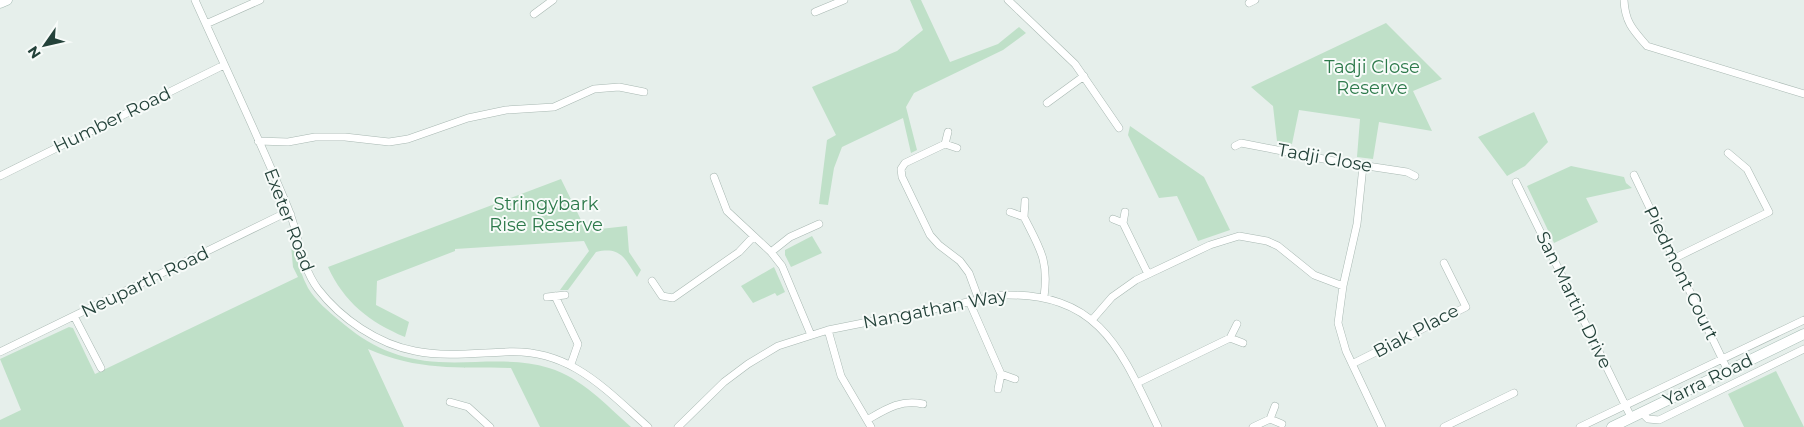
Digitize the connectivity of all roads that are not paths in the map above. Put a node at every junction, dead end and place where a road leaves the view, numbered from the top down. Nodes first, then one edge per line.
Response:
1 (7, 0) edge
2 (195, 0) edge
3 (260, 0) edge
4 (553, 0) edge
5 (844, 0) edge
6 (1008, 0) edge
7 (1624, 0) edge
8 (0, 3) edge
9 (815, 12) dead end
10 (534, 14) dead end
11 (206, 24) junction
12 (224, 65) junction
13 (1084, 76) junction
14 (644, 92) dead end
15 (1804, 94) edge
16 (1047, 103) dead end
17 (1119, 128) dead end
18 (948, 132) dead end
19 (258, 141) junction
20 (945, 144) junction
21 (1235, 146) dead end
22 (957, 148) dead end
23 (1728, 153) dead end
24 (1363, 166) junction
25 (1634, 175) dead end
26 (0, 176) edge
27 (1415, 176) dead end
28 (714, 177) dead end
29 (1516, 182) dead end
30 (1025, 201) dead end
31 (1010, 212) dead end
32 (1125, 212) dead end
33 (291, 215) junction
34 (1024, 217) junction
35 (1113, 219) dead end
36 (1123, 223) junction
37 (819, 224) dead end
38 (753, 237) junction
39 (771, 252) junction
40 (1675, 258) junction
41 (1444, 263) dead end
42 (1148, 274) junction
43 (652, 281) dead end
44 (1343, 286) junction
45 (565, 295) dead end
46 (556, 296) junction
47 (547, 297) dead end
48 (1044, 297) junction
49 (979, 300) junction
50 (969, 301) junction
51 (74, 316) junction
52 (1092, 320) junction
53 (1804, 320) edge
54 (1237, 324) dead end
55 (828, 330) junction
56 (1804, 334) edge
57 (810, 335) junction
58 (1230, 338) junction
59 (1243, 343) dead end
60 (1804, 349) edge
61 (0, 352) edge
62 (1722, 358) junction
63 (570, 364) junction
64 (1352, 364) junction
65 (101, 368) dead end
66 (1728, 371) junction
67 (1001, 374) junction
68 (1015, 379) dead end
69 (1137, 383) junction
70 (998, 389) dead end
71 (1514, 393) dead end
72 (450, 402) dead end
73 (924, 404) dead end
74 (1625, 405) junction
75 (1275, 406) dead end
76 (1641, 412) junction
77 (1631, 417) junction
78 (1270, 419) junction
79 (867, 420) junction
80 (1282, 424) dead end
81 (490, 427) edge
82 (648, 427) edge
83 (678, 427) edge
84 (871, 427) edge
85 (1158, 427) edge
86 (1253, 427) edge
87 (1382, 427) edge
88 (1444, 427) edge
89 (1580, 427) edge
90 (1612, 427) edge

1 - 8 main road
2 - 11 street, Exeter Road
3 - 11 street
4 - 10 street
5 - 9 street
6 - 13 street
7 - 15 street
11 - 12 street, Exeter Road
12 - 19 street, Exeter Road
12 - 26 street, Humber Road
13 - 16 street
13 - 17 street
14 - 19 street
18 - 20 street
19 - 33 street, Exeter Road
20 - 22 street
20 - 49 street
21 - 24 street, Tadji Close
23 - 40 street
24 - 27 street, Tadji Close
24 - 44 street
25 - 40 street, Piedmont Court
28 - 38 street
29 - 74 street, San Martin Drive
30 - 34 street
31 - 34 street
32 - 36 street
33 - 51 street, Neuparth Road
33 - 63 street, Exeter Road
34 - 48 street
35 - 36 street
36 - 42 street
37 - 39 street
38 - 39 street
38 - 43 street
39 - 57 street
40 - 62 street, Piedmont Court
41 - 64 street, Biak Place
42 - 44 street
42 - 52 street
44 - 64 street
45 - 46 street
46 - 47 street
46 - 63 street
48 - 49 street, Nangathan Way
48 - 52 street, Nangathan Way
49 - 50 street, Nangathan Way
50 - 55 street, Nangathan Way
50 - 67 street
51 - 61 street, Neuparth Road
51 - 65 street
52 - 69 street, Nangathan Way
53 - 62 street
54 - 58 street
55 - 57 street, Nangathan Way
55 - 79 street
56 - 66 main road, Yarra Road
57 - 83 street, Nangathan Way
58 - 59 street
58 - 69 street
60 - 76 street
62 - 66 street, Piedmont Court
62 - 74 street
63 - 82 street, Exeter Road
64 - 87 street
66 - 76 main road, Yarra Road
67 - 68 street
67 - 70 street
69 - 85 street, Nangathan Way
71 - 88 street
72 - 81 street
73 - 79 street
74 - 77 street, San Martin Drive
74 - 89 street
75 - 78 street
76 - 77 main road, Yarra Road
77 - 90 main road, Yarra Road
78 - 80 street
78 - 86 street
79 - 84 street

